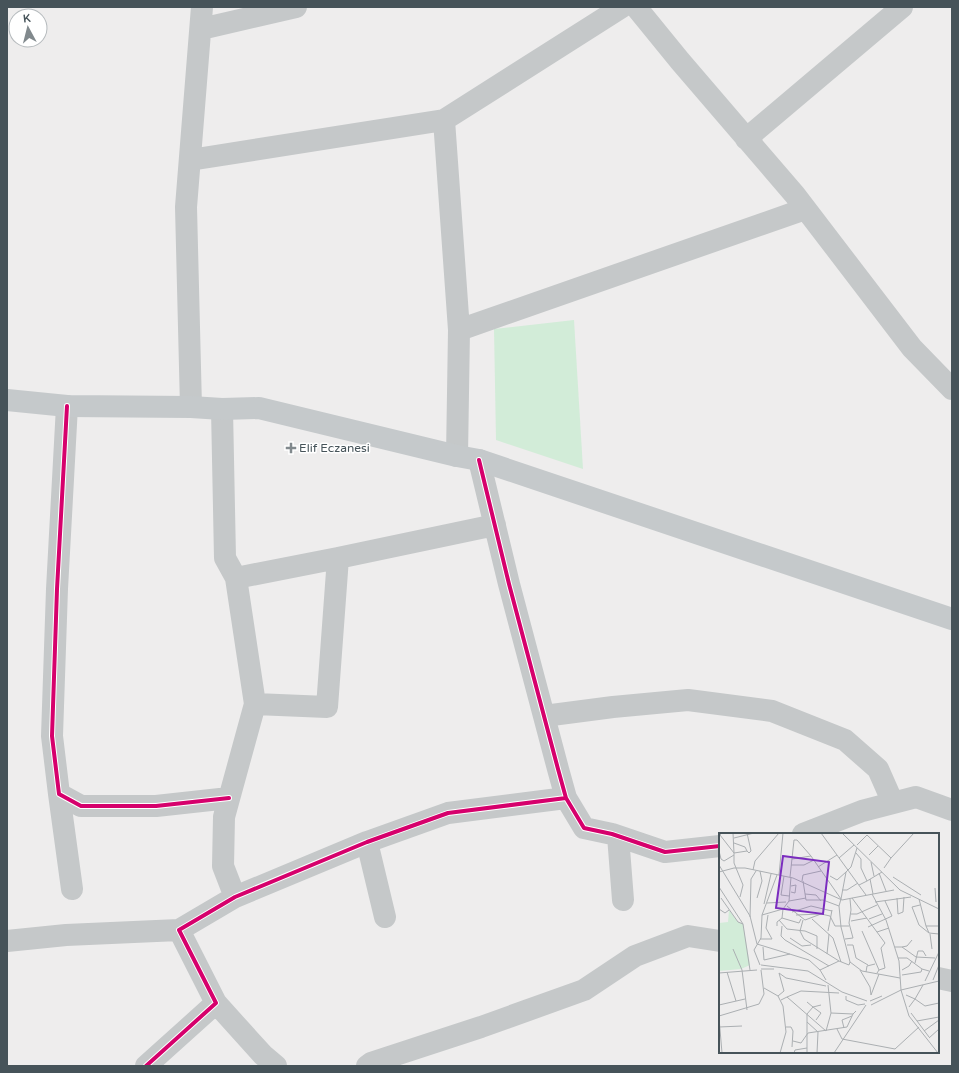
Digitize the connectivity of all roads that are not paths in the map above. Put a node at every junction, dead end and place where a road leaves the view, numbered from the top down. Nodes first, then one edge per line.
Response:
1 (202, 7) edge
2 (296, 7) edge
3 (622, 7) edge
4 (636, 7) edge
5 (902, 7) edge
6 (201, 29) junction
7 (444, 120) junction
8 (746, 139) junction
9 (190, 160) junction
10 (805, 209) junction
11 (459, 330) junction
12 (952, 389) edge
13 (7, 400) edge
14 (67, 406) junction
15 (191, 407) junction
16 (222, 409) junction
17 (457, 456) junction
18 (479, 460) junction
19 (495, 525) junction
20 (338, 558) junction
21 (236, 578) junction
22 (952, 619) edge
23 (255, 704) junction
24 (544, 716) junction
25 (59, 794) junction
26 (229, 798) junction
27 (566, 798) junction
28 (893, 803) junction
29 (952, 810) edge
30 (806, 833) edge
31 (618, 836) junction
32 (367, 842) junction
33 (719, 846) edge
34 (72, 889) dead end
35 (235, 898) junction
36 (623, 900) dead end
37 (385, 917) dead end
38 (179, 930) junction
39 (7, 941) edge
40 (719, 941) edge
41 (939, 978) edge
42 (952, 981) edge
43 (216, 1004) junction
44 (146, 1066) edge
45 (276, 1066) edge
46 (367, 1066) edge

1 - 6 street
2 - 6 street
3 - 7 street
4 - 8 street
5 - 8 street
6 - 9 street
7 - 9 street
7 - 11 street
8 - 10 street
9 - 15 street
10 - 11 street
10 - 12 street
11 - 17 street
13 - 14 main road
14 - 15 main road
14 - 25 street
15 - 16 main road
16 - 17 main road
16 - 21 street
17 - 18 main road
18 - 19 street
18 - 22 main road
19 - 20 street
19 - 24 street
20 - 21 street
20 - 23 street
21 - 23 street
23 - 26 street
24 - 27 street
24 - 28 street
25 - 26 street
25 - 34 street
26 - 35 street
27 - 31 street
27 - 32 street
28 - 29 street
28 - 30 street
31 - 33 street
31 - 36 street
32 - 35 street
32 - 37 street
35 - 38 street
38 - 39 street
38 - 43 street
40 - 46 street
41 - 42 street
43 - 44 street
43 - 45 street

